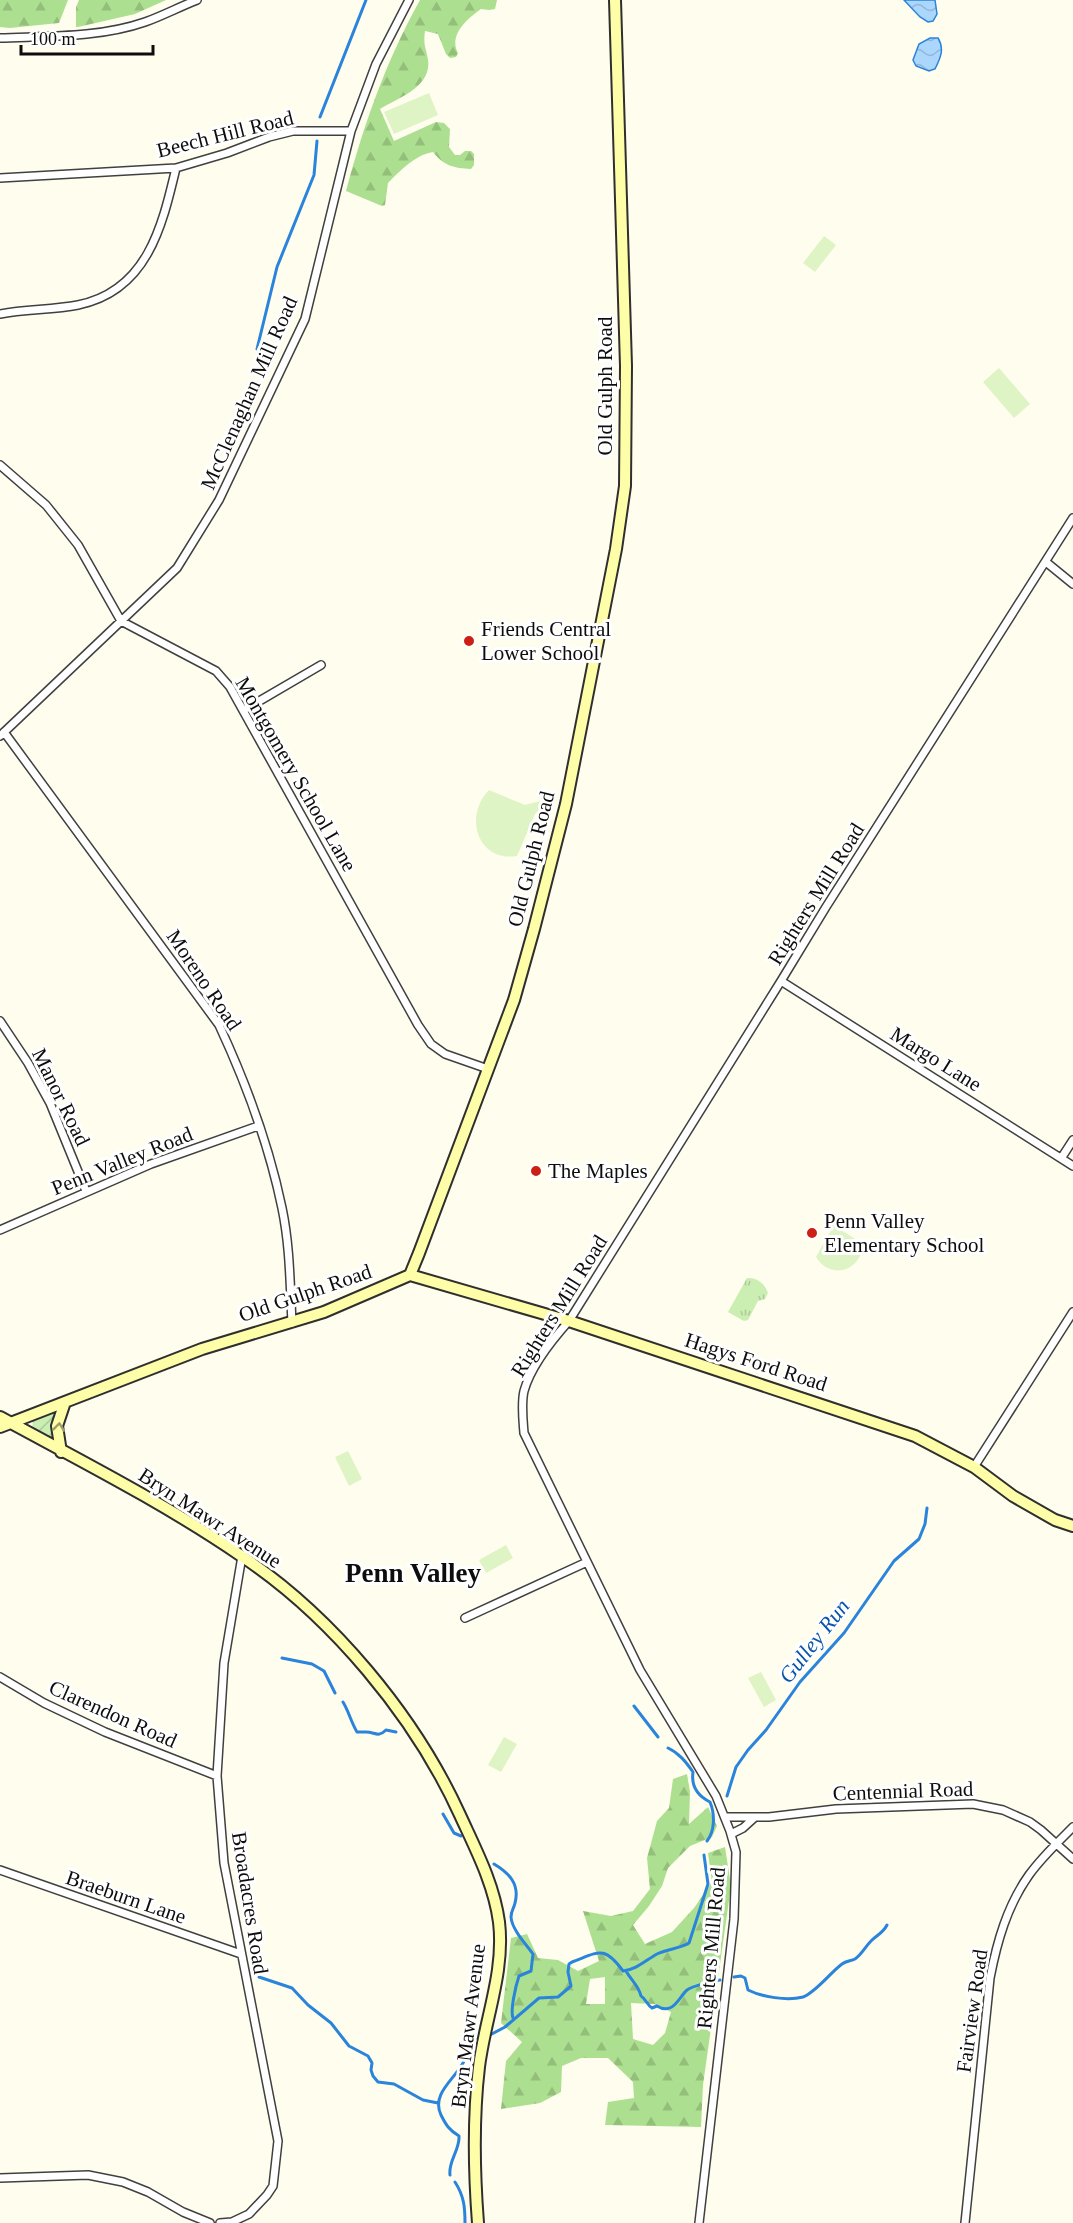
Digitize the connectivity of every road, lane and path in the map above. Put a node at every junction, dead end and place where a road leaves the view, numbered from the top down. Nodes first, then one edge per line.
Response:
1 (196, 0) edge
2 (409, 0) edge
3 (615, 0) edge
4 (0, 38) edge
5 (351, 131) junction
6 (176, 168) junction
7 (0, 178) edge
8 (0, 314) edge
9 (0, 465) edge
10 (1073, 518) edge
11 (1046, 562) junction
12 (1073, 584) edge
13 (121, 621) junction
14 (321, 665) dead end
15 (244, 710) junction
16 (2, 734) edge
17 (782, 981) junction
18 (0, 1021) edge
19 (488, 1069) junction
20 (258, 1126) junction
21 (1073, 1140) edge
22 (1062, 1157) junction
23 (1073, 1166) edge
24 (86, 1191) junction
25 (0, 1230) edge
26 (410, 1275) junction
27 (1073, 1312) edge
28 (569, 1321) junction
29 (292, 1323) junction
30 (66, 1402) junction
31 (0, 1417) edge
32 (5, 1425) edge
33 (61, 1452) junction
34 (974, 1467) junction
35 (1073, 1526) edge
36 (242, 1556) junction
37 (586, 1562) junction
38 (465, 1618) dead end
39 (0, 1677) edge
40 (217, 1776) junction
41 (725, 1817) junction
42 (754, 1818) junction
43 (1073, 1827) edge
44 (731, 1834) junction
45 (1057, 1843) junction
46 (1073, 1859) edge
47 (0, 1870) edge
48 (241, 1954) junction
49 (0, 2178) edge
50 (210, 2223) edge
51 (220, 2223) edge
52 (478, 2223) edge
53 (699, 2223) edge
54 (965, 2223) edge

1 - 4 street
2 - 5 street, McClenaghan Mill Road
3 - 19 street, Old Gulph Road
5 - 6 street, Beech Hill Road
5 - 13 street, McClenaghan Mill Road
6 - 7 street, Beech Hill Road
6 - 8 street
9 - 13 street
10 - 11 street, Righters Mill Road
11 - 12 street
11 - 17 street, Righters Mill Road
13 - 15 street, Montgomery School Lane
13 - 16 street, McClenaghan Mill Road
14 - 15 street
15 - 19 street, Montgomery School Lane
16 - 20 street, Moreno Road
17 - 22 street, Margo Lane
17 - 28 street, Righters Mill Road
18 - 24 street, Manor Road
19 - 26 street, Old Gulph Road
20 - 24 street, Penn Valley Road
20 - 29 street, Moreno Road
21 - 22 street
22 - 23 street, Margo Lane
24 - 25 street, Penn Valley Road
26 - 28 street, Hagys Ford Road
26 - 29 street, Old Gulph Road
27 - 34 street
28 - 34 street, Hagys Ford Road
28 - 37 street, Righters Mill Road
29 - 30 street, Old Gulph Road
30 - 32 street, Old Gulph Road
33 -> 30 street
31 - 32 street, Bryn Mawr Avenue
32 - 33 street, Bryn Mawr Avenue
33 - 36 street, Bryn Mawr Avenue
34 - 35 street, Hagys Ford Road
36 - 40 street, Broadacres Road
36 - 52 street, Bryn Mawr Avenue
37 - 38 street
37 - 41 street, Righters Mill Road
39 - 40 street, Clarendon Road
40 - 48 street, Broadacres Road
41 - 42 street, Centennial Road
41 - 44 street, Righters Mill Road
42 - 44 street, Centennial Road
42 - 45 street, Centennial Road
43 - 45 street, Fairview Road
44 - 53 street, Righters Mill Road
45 - 46 street, Centennial Road
45 - 54 street, Fairview Road
47 - 48 street, Braeburn Lane
48 - 51 street, Broadacres Road
49 - 50 street

